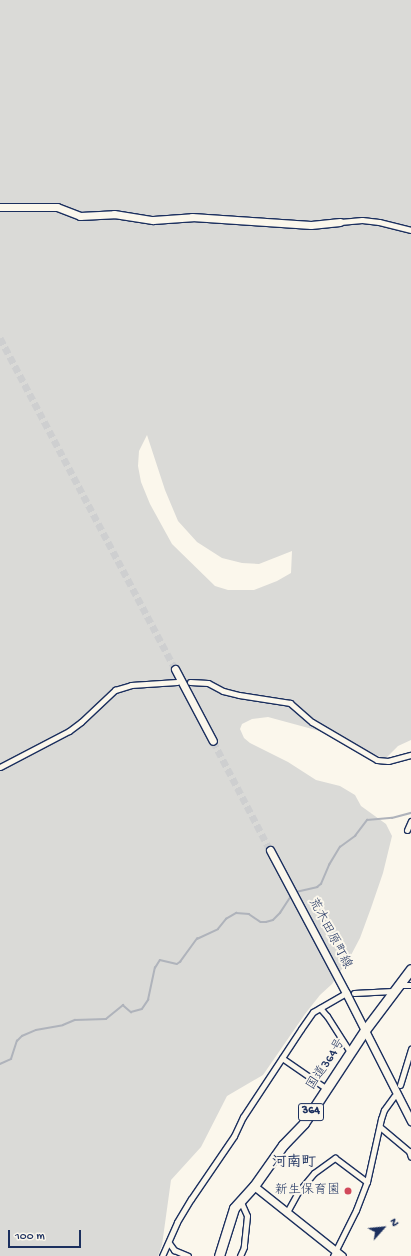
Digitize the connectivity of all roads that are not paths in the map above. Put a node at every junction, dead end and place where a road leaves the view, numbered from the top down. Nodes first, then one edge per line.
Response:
1 (0, 207) edge
2 (340, 222) joint
3 (411, 230) edge
4 (175, 669) tunnel mouth
5 (177, 682) dead end
6 (190, 682) dead end
7 (212, 741) tunnel mouth
8 (411, 756) edge
9 (0, 767) edge
10 (411, 821) edge
11 (408, 830) dead end
12 (270, 850) tunnel mouth
13 (411, 969) edge
14 (411, 985) edge
15 (396, 988) junction
16 (350, 993) junction
17 (320, 1008) junction
18 (364, 1030) junction
19 (411, 1049) edge
20 (350, 1052) junction
21 (282, 1058) junction
22 (400, 1085) dead end
23 (327, 1090) junction
24 (394, 1096) dead end
25 (411, 1121) edge
26 (380, 1126) junction
27 (411, 1157) edge
28 (368, 1182) junction
29 (254, 1186) junction
30 (240, 1200) junction
31 (287, 1212) junction
32 (168, 1243) junction
33 (337, 1254) edge
34 (162, 1256) edge
35 (188, 1256) edge
36 (218, 1256) edge
37 (240, 1256) edge

1 - 2 street
2 - 3 street
4 - 7 street
5 - 9 street
6 - 8 street
10 - 11 street
12 - 16 street, 荒木田原町線
13 - 15 highway, 国道364号 / 364
14 - 15 street
15 - 16 street
15 - 18 highway, 国道364号 / 364
16 - 17 street
16 - 18 street, 荒木田原町線
17 - 20 street
17 - 21 street
18 - 20 highway, 国道364号 / 364
18 - 25 street, 荒木田原町線
19 - 22 street
20 - 23 highway, 国道364号 / 364
21 - 23 street
21 - 32 street
23 - 29 highway, 国道364号 / 364
24 - 26 street
26 - 27 street
26 - 28 street
28 - 31 street
28 - 33 street
29 - 30 highway, 国道364号 / 364
29 - 31 street
30 - 36 highway, 国道364号 / 364
30 - 37 street
31 - 33 street
32 - 34 street
32 - 35 street

